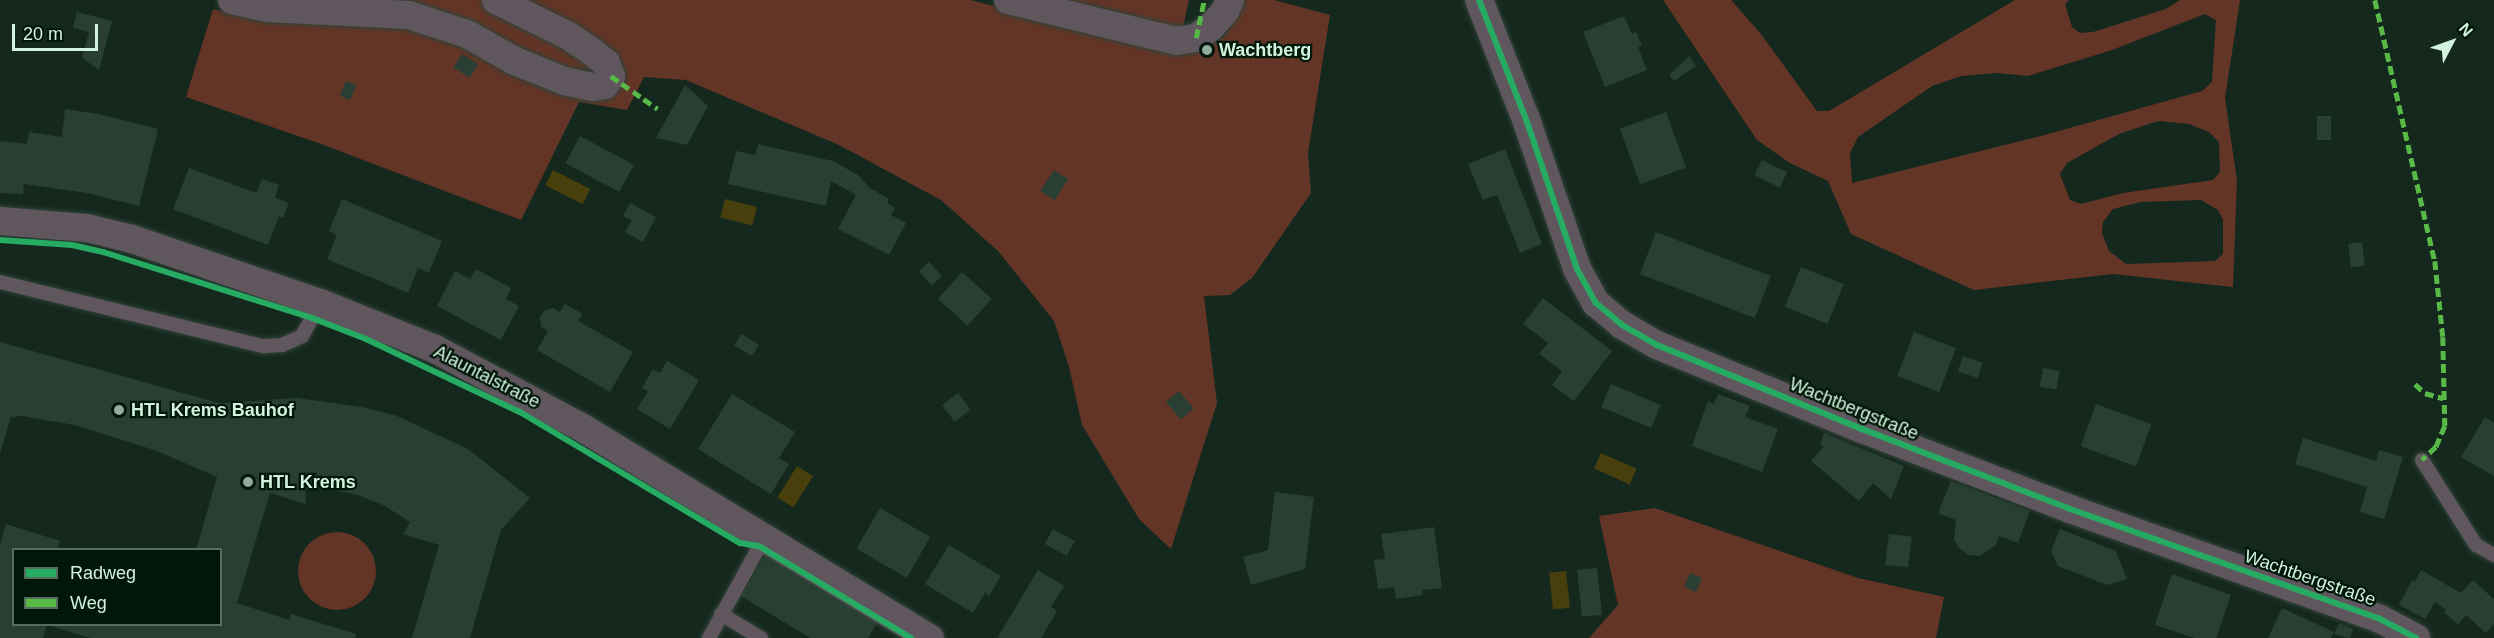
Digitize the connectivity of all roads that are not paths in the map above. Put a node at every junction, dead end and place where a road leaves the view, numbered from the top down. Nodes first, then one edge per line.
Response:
1 (232, 0) edge
2 (496, 0) edge
3 (1008, 0) edge
4 (1230, 0) edge
5 (1479, 0) edge
6 (0, 221) edge
7 (0, 282) edge
8 (320, 303) junction
9 (2422, 460) dead end
10 (764, 538) junction
11 (2494, 555) edge
12 (721, 614) junction
13 (709, 638) edge
14 (761, 638) edge
15 (930, 638) edge
16 (2416, 638) edge

1 - 2 street
3 - 4 street
5 - 16 street, Wachtbergstraße
6 - 8 street, Alauntalstraße
7 - 8 lane
8 - 10 street, Alauntalstraße
9 - 11 lane
10 - 12 lane
10 - 15 street, Alauntalstraße
12 - 13 lane
12 - 14 lane

